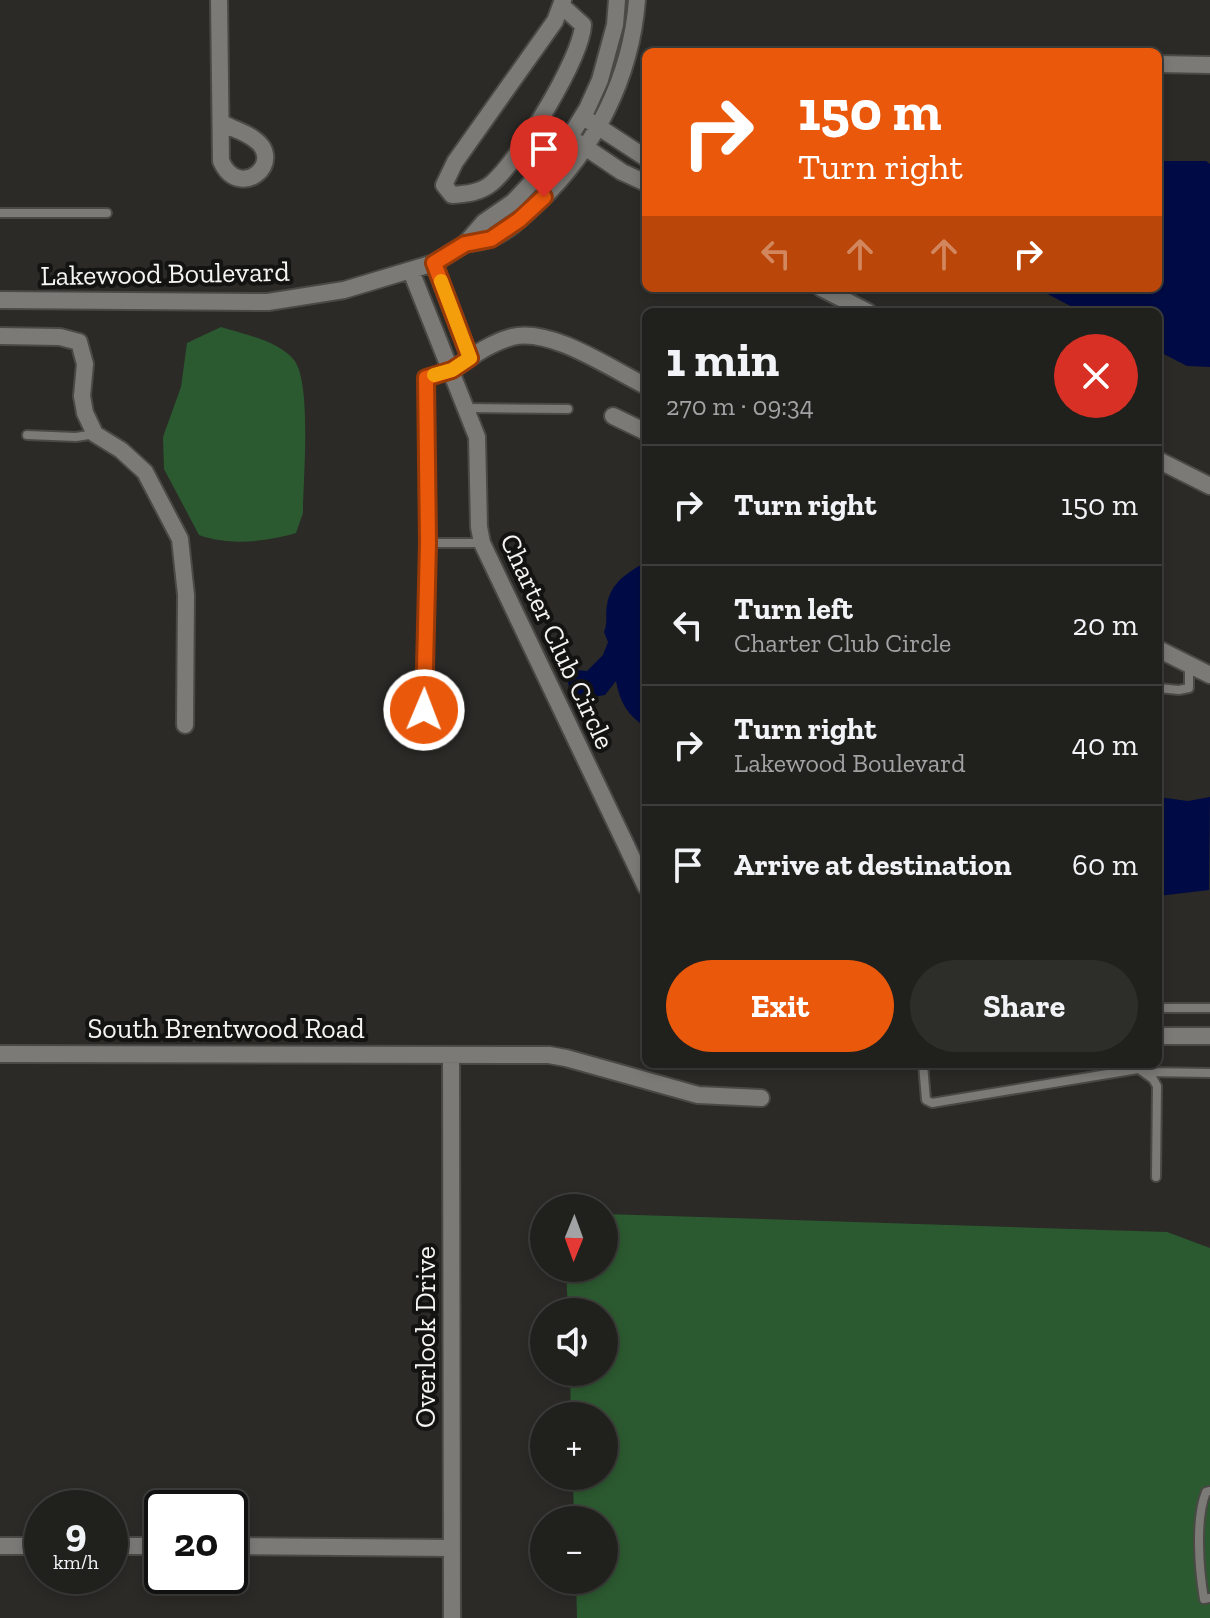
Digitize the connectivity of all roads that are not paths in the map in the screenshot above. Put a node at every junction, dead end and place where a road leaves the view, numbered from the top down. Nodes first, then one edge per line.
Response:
1 (219, 0) edge
2 (617, 0) edge
3 (637, 0) edge
4 (562, 2) edge
5 (1162, 64) edge
6 (1210, 65) edge
7 (582, 117) junction
8 (221, 122) dead end
9 (599, 127) junction
10 (570, 137) junction
11 (585, 148) junction
12 (642, 155) edge
13 (642, 181) edge
14 (0, 213) edge
15 (107, 213) dead end
16 (465, 244) junction
17 (434, 263) junction
18 (411, 271) junction
19 (829, 292) edge
20 (0, 300) edge
21 (860, 308) edge
22 (0, 336) edge
23 (470, 358) junction
24 (452, 370) junction
25 (642, 384) edge
26 (468, 408) junction
27 (568, 409) dead end
28 (613, 416) dead end
29 (642, 430) edge
30 (95, 434) junction
31 (27, 435) dead end
32 (1162, 462) edge
33 (1210, 486) edge
34 (428, 543) junction
35 (482, 543) junction
36 (1162, 651) edge
37 (1189, 665) junction
38 (1210, 675) edge
39 (1162, 688) edge
40 (424, 710) dead end
41 (185, 725) dead end
42 (642, 882) edge
43 (1162, 1008) edge
44 (1210, 1008) edge
45 (1162, 1036) edge
46 (1210, 1036) edge
47 (0, 1054) edge
48 (451, 1056) junction
49 (923, 1068) edge
50 (1138, 1068) edge
51 (1210, 1073) edge
52 (761, 1098) dead end
53 (1156, 1177) dead end
54 (1210, 1491) edge
55 (0, 1546) edge
56 (24, 1546) edge
57 (248, 1546) edge
58 (451, 1548) junction
59 (1210, 1598) edge
60 (452, 1618) edge

1 - 8 street
2 - 7 street, Lakewood Boulevard
3 - 9 street, Lakewood Boulevard
4 - 4 street
5 - 6 street
7 - 9 street
7 - 10 street, Lakewood Boulevard
9 - 11 street, Lakewood Boulevard
9 - 12 street
10 - 11 street
10 - 16 street, Lakewood Boulevard
11 - 13 street
11 - 16 street, Lakewood Boulevard
14 - 15 lane
16 - 17 street, Lakewood Boulevard
17 - 18 street, Lakewood Boulevard
17 - 23 street
18 - 20 street, Lakewood Boulevard
18 - 24 street, Charter Club Circle
19 - 21 street
22 - 30 street
23 - 24 street
23 - 25 street
24 - 26 street, Charter Club Circle
24 - 34 lane
26 - 27 lane
26 - 35 street, Charter Club Circle
28 - 29 street
30 - 31 lane
30 - 41 street
32 - 33 street
34 - 35 lane
34 - 40 lane
35 - 42 street, Charter Club Circle
36 - 37 street
37 - 38 street
37 - 39 lane
43 - 44 lane
45 - 46 street
47 - 48 street, South Brentwood Road
48 - 52 street, South Brentwood Road
48 - 58 street, Overlook Drive
49 - 50 lane
50 - 51 lane
50 - 53 lane
54 - 59 lane
55 - 56 street
57 - 58 street
58 - 60 street, Overlook Drive

